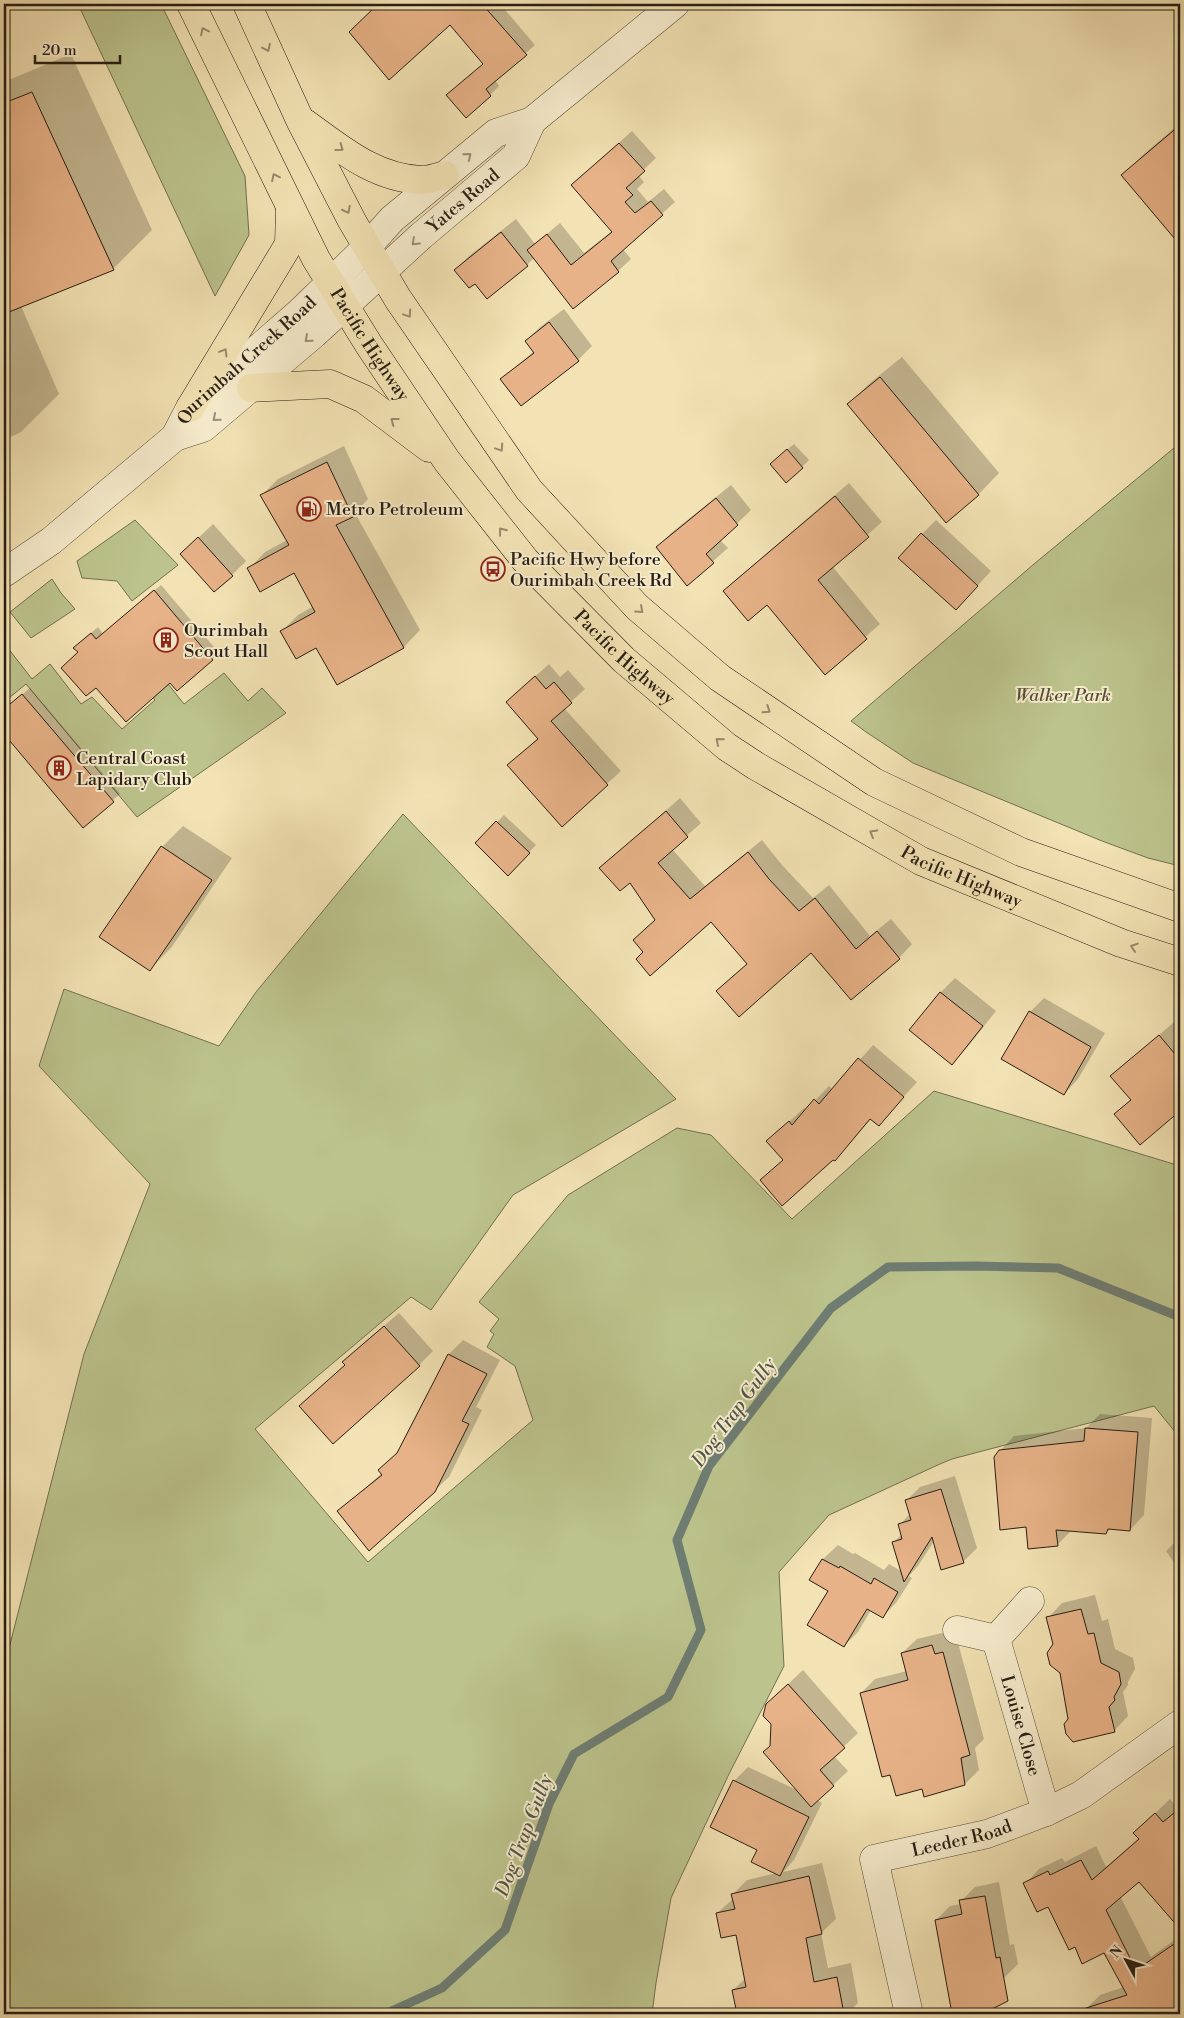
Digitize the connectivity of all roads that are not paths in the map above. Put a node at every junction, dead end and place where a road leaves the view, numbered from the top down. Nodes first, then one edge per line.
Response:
1 (191, 4) edge
2 (247, 4) edge
3 (675, 4) edge
4 (300, 120) junction
5 (532, 121) junction
6 (445, 175) junction
7 (290, 209) junction
8 (367, 247) junction
9 (382, 272) junction
10 (330, 282) junction
11 (345, 306) junction
12 (251, 388) junction
13 (190, 408) junction
14 (175, 437) junction
15 (447, 461) junction
16 (4, 573) edge
17 (1180, 908) edge
18 (1180, 962) edge
19 (1030, 1601) dead end
20 (957, 1630) dead end
21 (996, 1639) junction
22 (1180, 1724) edge
23 (1046, 1812) junction
24 (909, 2014) edge

7 -> 1 main road, Pacific Highway
2 -> 4 main road
3 - 5 street, Yates Road
4 -> 6 main road
4 -> 8 main road
6 -> 5 street, Yates Road
5 -> 9 street, Yates Road
6 - 8 street, Yates Road
7 - 10 main road, Pacific Highway
13 -> 7 main road
8 - 9 main road
8 - 10 street, Ourimbah Creek Road
9 - 11 street, Ourimbah Creek Road
9 -> 17 main road
10 - 11 main road, Pacific Highway
10 - 13 street, Ourimbah Creek Road
11 -> 12 street, Ourimbah Creek Road
11 - 15 main road, Pacific Highway
12 -> 14 street, Ourimbah Creek Road
15 -> 12 main road
13 - 14 street, Ourimbah Creek Road
14 - 16 street, Ourimbah Creek Road
18 -> 15 main road, Pacific Highway
19 - 21 street
20 - 21 street
21 - 23 street, Louise Close
22 - 23 street, Leeder Road
23 - 24 street, Leeder Road

